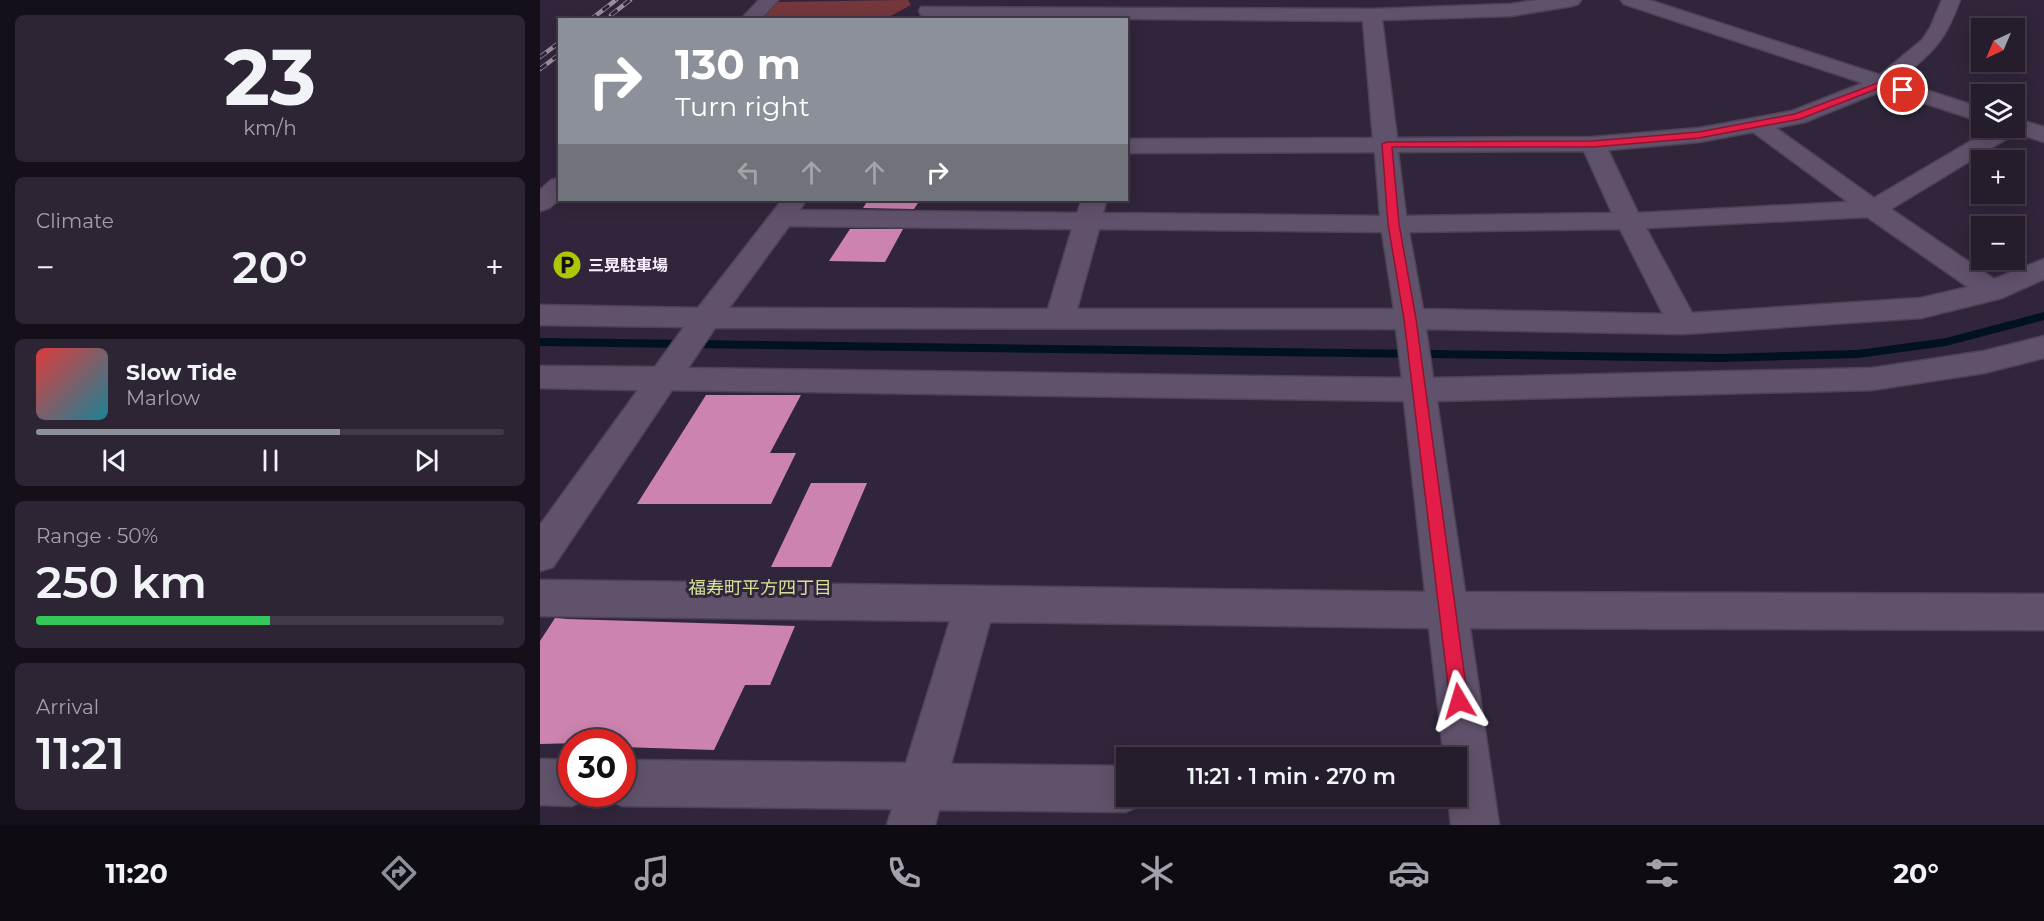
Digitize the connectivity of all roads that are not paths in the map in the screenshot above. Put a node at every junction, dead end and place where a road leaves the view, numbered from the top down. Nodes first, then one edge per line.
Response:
1 (769, 0) edge
2 (1572, 0) edge
3 (1630, 0) edge
4 (1951, 0) edge
5 (929, 10) edge
6 (1372, 15) junction
7 (751, 18) edge
8 (1883, 83) junction
9 (1971, 111) edge
10 (1758, 124) junction
11 (2025, 129) edge
12 (2044, 135) edge
13 (1991, 138) edge
14 (1387, 144) junction
15 (1593, 144) junction
16 (1128, 146) edge
17 (558, 187) edge
18 (540, 203) edge
19 (1873, 208) junction
20 (789, 209) edge
21 (1091, 210) edge
22 (1629, 221) junction
23 (1394, 224) junction
24 (2044, 268) edge
25 (1992, 291) junction
26 (540, 315) edge
27 (1060, 318) junction
28 (703, 322) junction
29 (1683, 324) junction
30 (1411, 326) junction
31 (2044, 347) edge
32 (673, 367) junction
33 (540, 377) edge
34 (1418, 380) junction
35 (540, 555) edge
36 (540, 598) edge
37 (975, 604) junction
38 (1447, 610) junction
39 (2044, 612) edge
40 (1461, 747) edge
41 (540, 782) edge
42 (558, 783) edge
43 (636, 784) edge
44 (1116, 790) edge
45 (917, 806) edge

1 - 7 street
2 - 6 street
3 - 8 street
4 - 8 street
5 - 6 street
6 - 14 street
8 - 9 street
8 - 10 street
10 - 15 street
10 - 19 street
11 - 12 street
13 - 19 street
14 - 15 street
14 - 16 street
14 - 23 street
15 - 22 street
17 - 18 street
19 - 22 street
19 - 25 street
20 - 21 street
20 - 28 street
21 - 23 street
21 - 27 street
22 - 23 street
22 - 29 street
23 - 30 street
24 - 25 street
25 - 29 street
26 - 28 street
27 - 28 street
27 - 30 street
28 - 32 street
29 - 30 street
30 - 34 street
31 - 34 street
32 - 33 street
32 - 34 street
32 - 35 street
34 - 38 street
36 - 37 street
37 - 38 street
37 - 45 street
38 - 39 street
38 - 40 street
41 - 42 street
43 - 45 street
44 - 45 street

